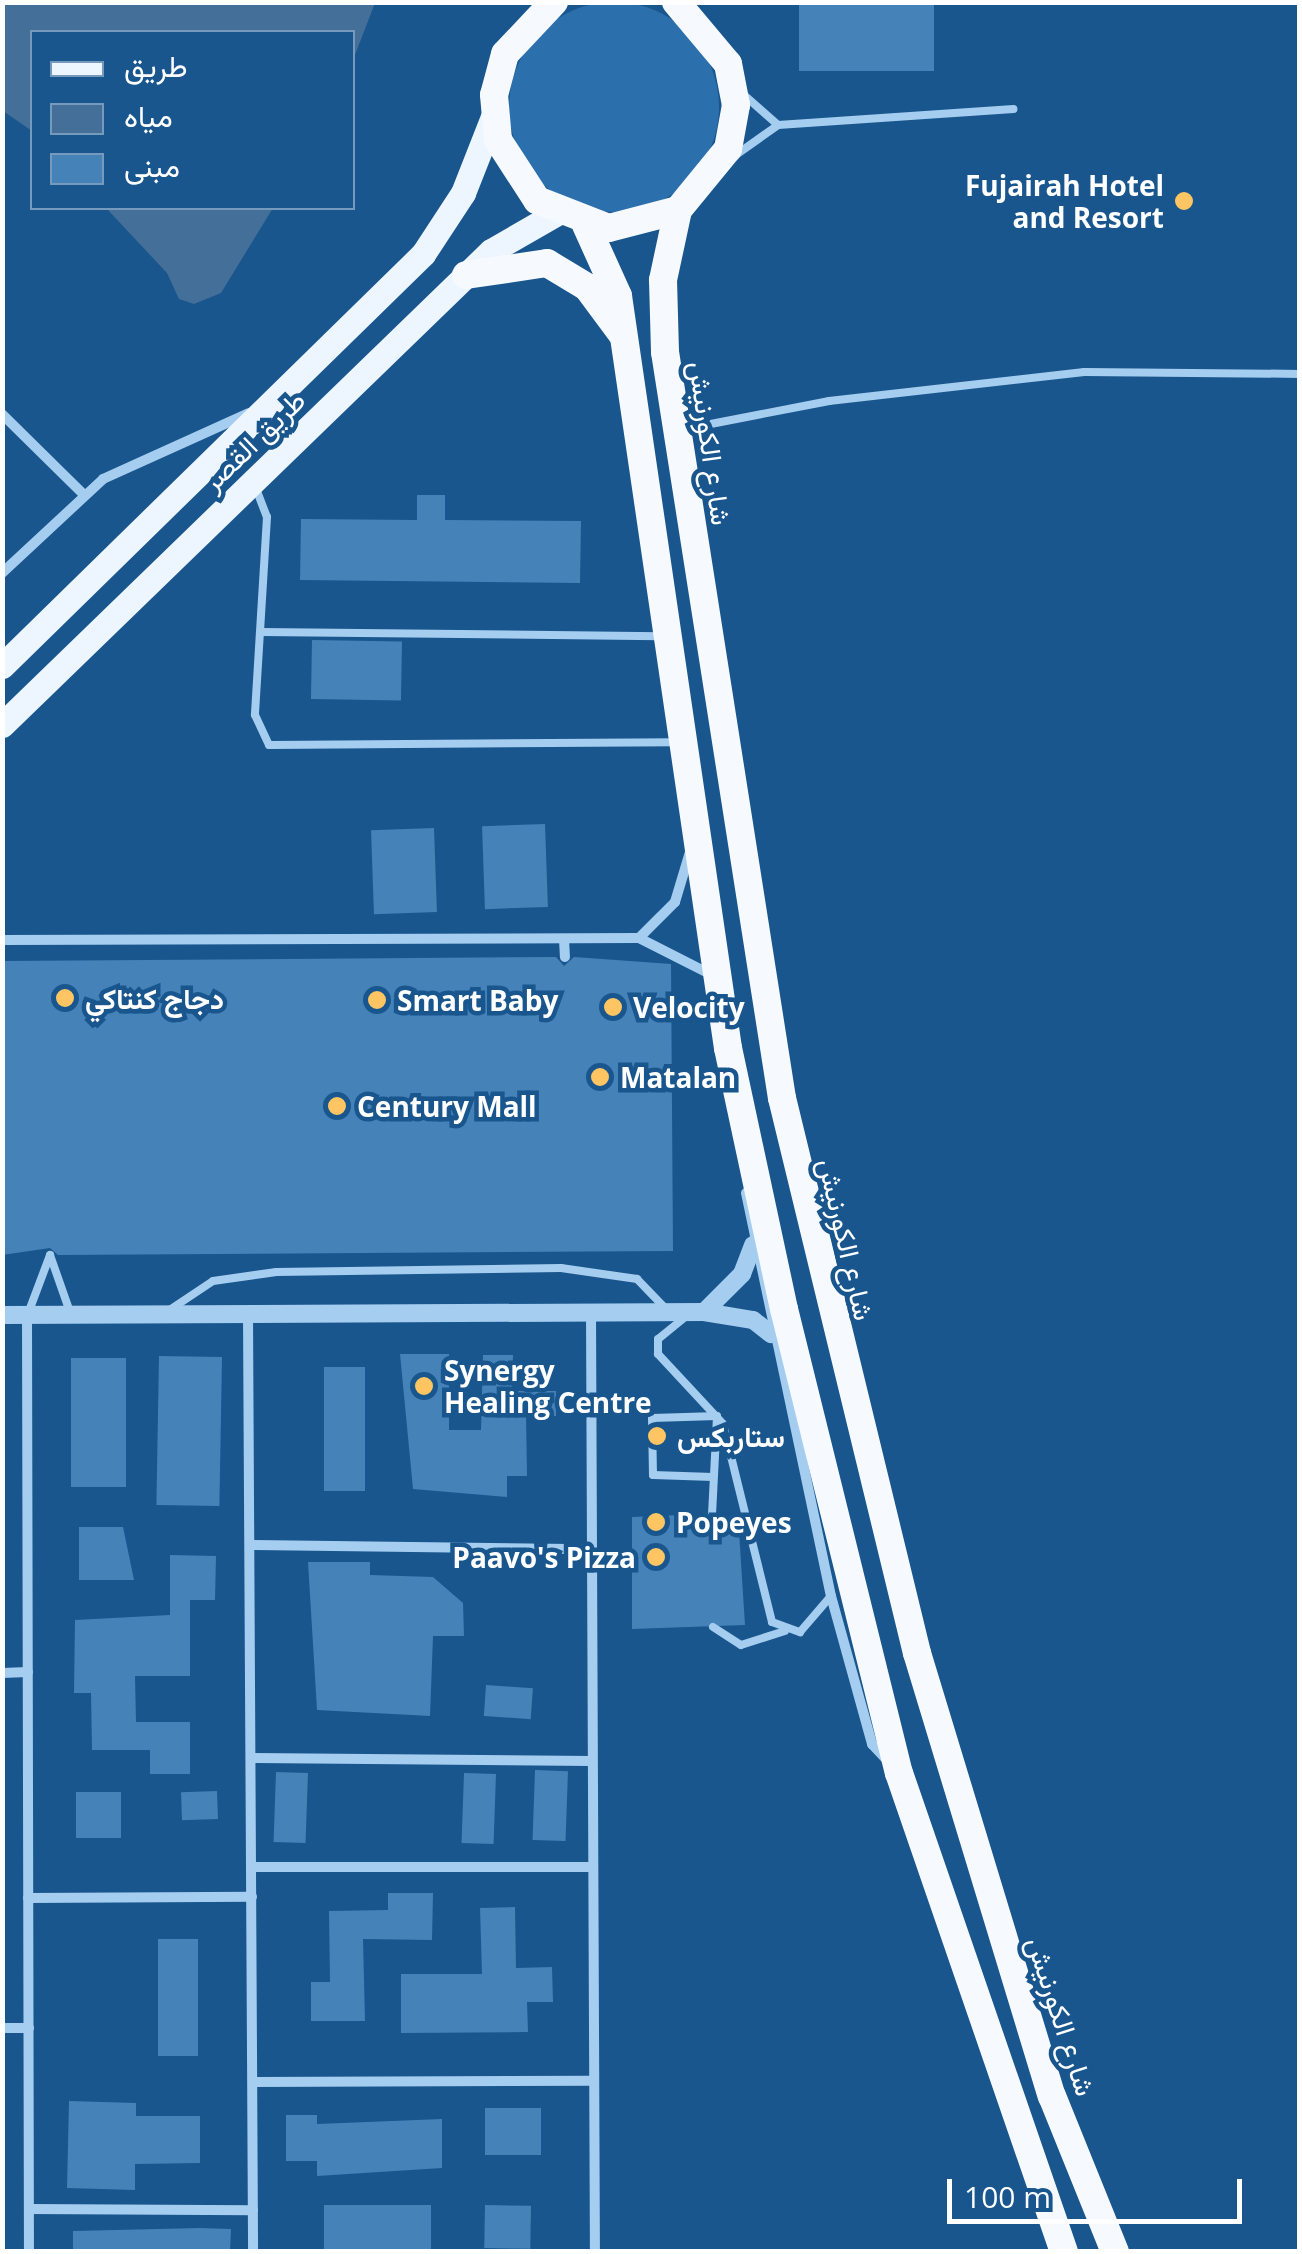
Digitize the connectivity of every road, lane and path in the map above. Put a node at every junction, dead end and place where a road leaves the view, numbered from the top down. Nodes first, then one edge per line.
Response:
1 (676, 2) edge
2 (541, 8) edge
3 (734, 83) junction
4 (1012, 109) dead end
5 (493, 117) junction
6 (778, 125) junction
7 (718, 170) junction
8 (678, 210) junction
9 (556, 214) junction
10 (586, 224) junction
11 (466, 274) junction
12 (624, 336) junction
13 (1300, 374) edge
14 (268, 404) junction
15 (2, 414) edge
16 (676, 432) junction
17 (252, 482) junction
18 (84, 494) junction
19 (2, 572) edge
20 (260, 632) junction
21 (668, 636) junction
22 (2, 666) edge
23 (2, 725) edge
24 (682, 742) junction
25 (696, 831) junction
26 (639, 938) junction
27 (564, 939) junction
28 (2, 940) edge
29 (565, 958) dead end
30 (718, 981) junction
31 (728, 1048) junction
32 (753, 1245) junction
33 (591, 1312) junction
34 (668, 1312) junction
35 (704, 1312) junction
36 (165, 1314) junction
37 (248, 1314) junction
38 (2, 1315) edge
39 (27, 1315) junction
40 (72, 1315) junction
41 (772, 1334) junction
42 (718, 1416) junction
43 (713, 1477) junction
44 (712, 1514) dead end
45 (250, 1544) junction
46 (591, 1549) junction
47 (831, 1596) junction
48 (713, 1626) dead end
49 (784, 1631) junction
50 (2, 1672) edge
51 (28, 1672) junction
52 (251, 1758) junction
53 (591, 1762) junction
54 (899, 1773) junction
55 (251, 1866) junction
56 (591, 1867) junction
57 (252, 1897) junction
58 (28, 1898) junction
59 (2, 2028) edge
60 (29, 2028) junction
61 (592, 2081) junction
62 (252, 2082) junction
63 (29, 2209) junction
64 (253, 2210) junction
65 (29, 2252) edge
66 (253, 2252) edge
67 (595, 2252) edge
68 (1064, 2252) edge
69 (1115, 2252) edge

1 - 3 highway
2 - 5 highway
3 - 6 lane
3 - 7 highway
4 - 6 lane
5 - 9 highway
5 - 14 main road, طريق القصر
6 - 7 lane
7 - 8 highway
8 - 10 highway
8 - 16 highway, شارع الكورنيش
9 - 10 highway
9 - 11 main road, طريق القصر
10 - 12 highway
11 - 12 highway
11 - 17 main road, طريق القصر
12 - 21 highway
13 - 16 lane
14 - 18 street
14 - 22 main road, طريق القصر
15 - 18 street
16 - 69 highway, شارع الكورنيش
17 - 20 lane
17 - 23 main road, طريق القصر
18 - 19 street
20 - 21 lane
20 - 24 lane
21 - 24 highway
24 - 25 highway
25 - 26 street
25 - 30 highway
26 - 27 street
26 - 30 street
27 - 28 street
27 - 29 street
30 - 31 highway
31 - 32 street
31 - 54 highway
32 - 35 street
32 - 41 street
33 - 34 street
33 - 37 street
33 - 46 street
34 - 35 street
34 - 36 lane
35 - 41 street
35 - 42 lane
36 - 37 street
36 - 40 street
37 - 45 street
38 - 39 street
39 - 40 street
39 - 40 lane
39 - 51 street
41 - 47 street
42 - 43 lane
42 - 43 lane
42 - 49 lane
43 - 44 lane
45 - 46 street
45 - 52 street
46 - 53 street
47 - 49 lane
47 - 54 street
48 - 49 lane
50 - 51 street
51 - 58 street
52 - 53 street
52 - 55 street
53 - 56 street
54 - 68 highway
55 - 56 street
55 - 57 street
56 - 61 street
57 - 58 street
57 - 62 street
58 - 60 street
59 - 60 street
60 - 63 street
61 - 62 street
61 - 67 street
62 - 64 street
63 - 64 street
63 - 65 street
64 - 66 street

